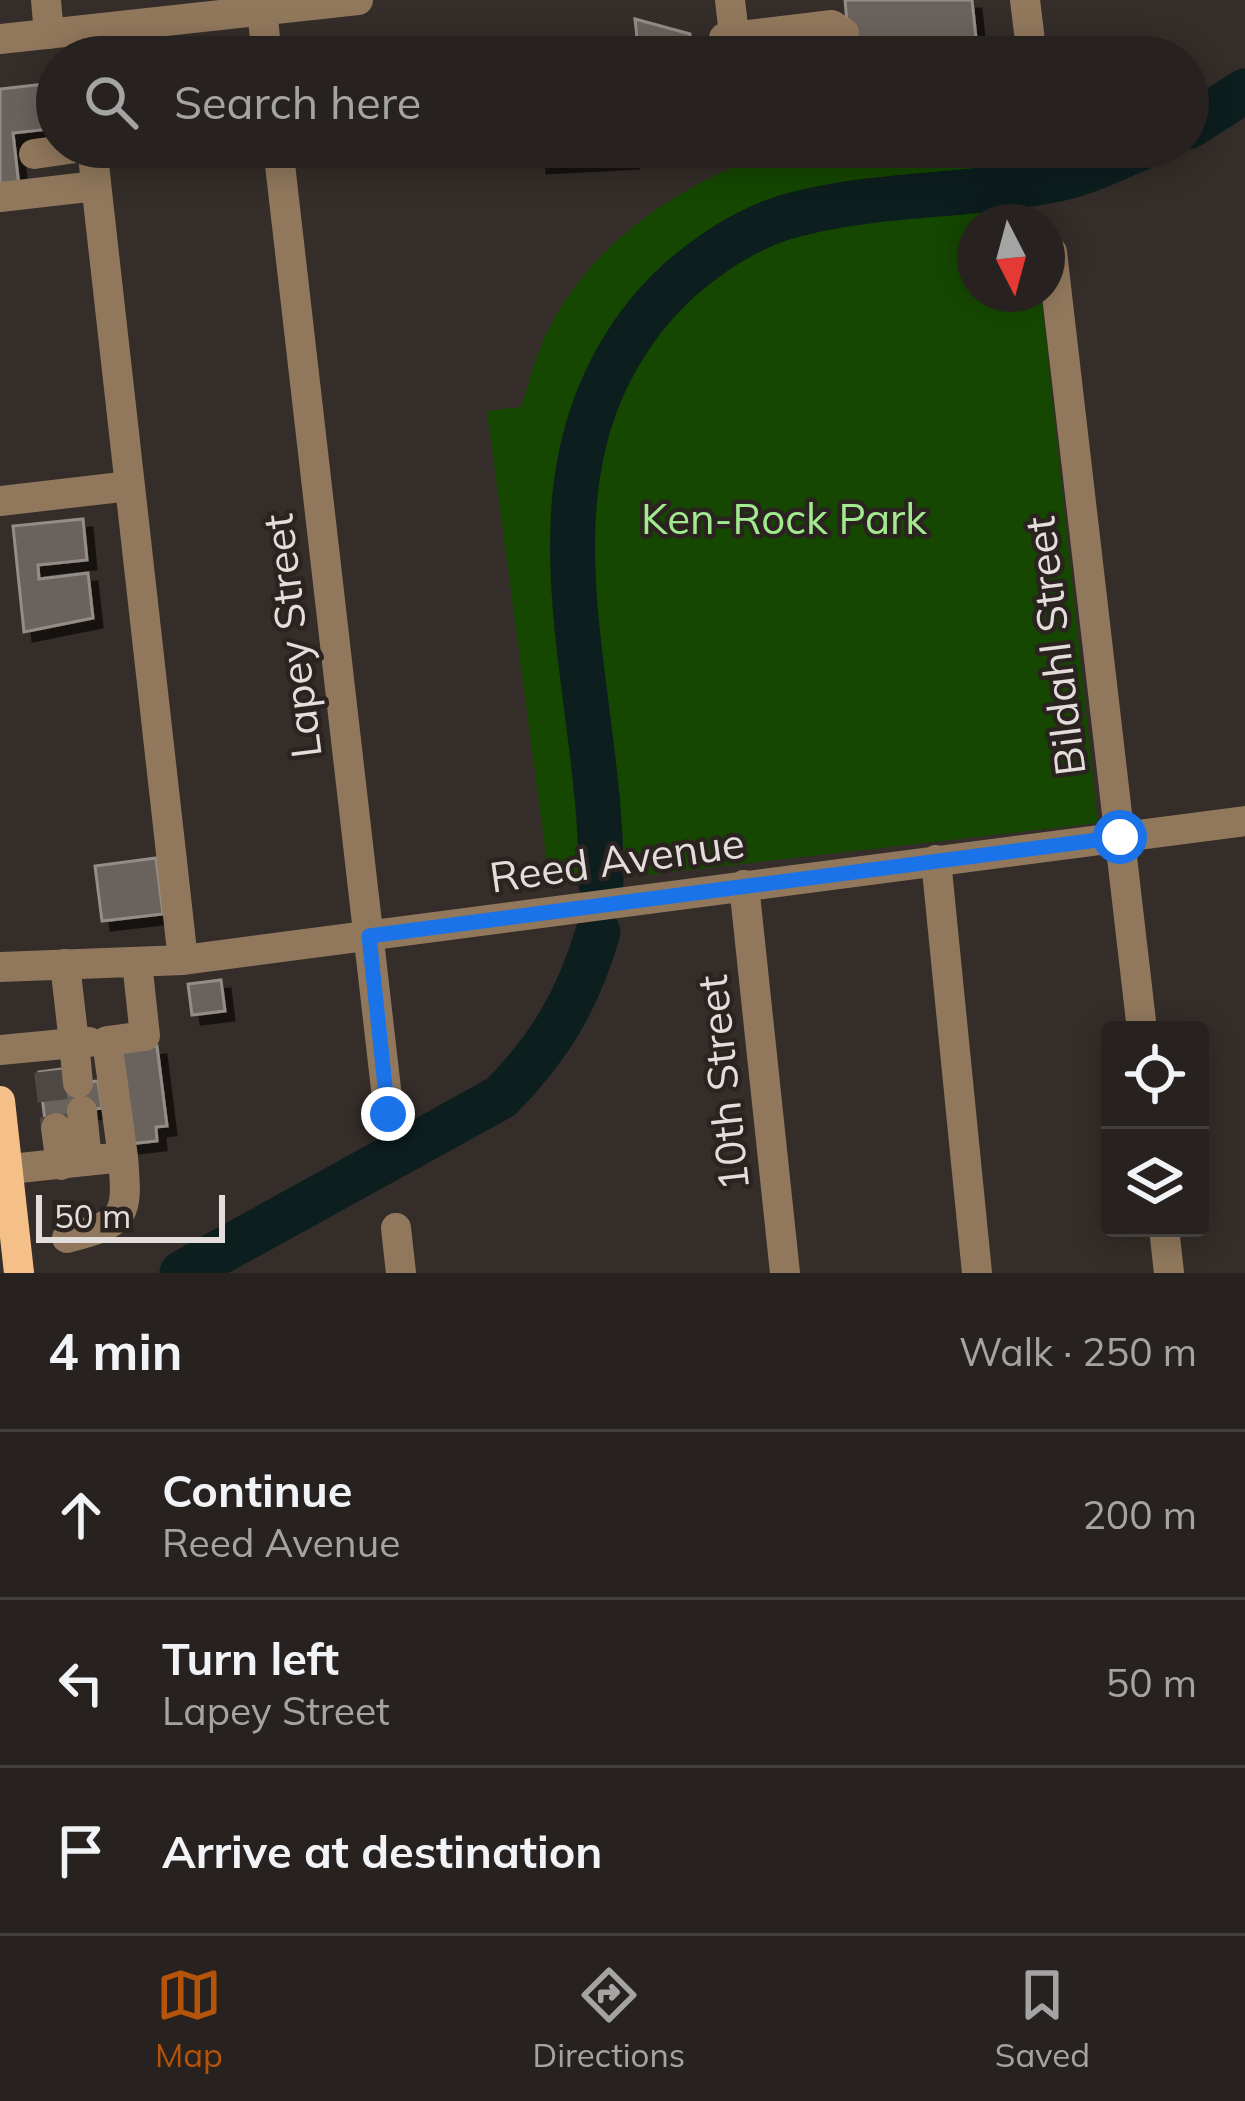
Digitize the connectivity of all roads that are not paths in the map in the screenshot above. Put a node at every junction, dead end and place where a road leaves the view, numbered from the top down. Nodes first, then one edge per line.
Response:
1 (46, 0) edge
2 (358, 0) edge
3 (730, 0) edge
4 (1025, 0) edge
5 (261, 5) edge
6 (68, 36) edge
7 (92, 36) edge
8 (265, 36) edge
9 (728, 36) edge
10 (784, 36) edge
11 (841, 36) edge
12 (1029, 36) edge
13 (0, 39) edge
14 (36, 40) edge
15 (94, 168) edge
16 (280, 168) edge
17 (96, 186) junction
18 (0, 196) edge
19 (1059, 312) edge
20 (130, 486) junction
21 (0, 501) edge
22 (1245, 821) edge
23 (1120, 837) junction
24 (936, 860) junction
25 (744, 885) junction
26 (369, 936) junction
27 (183, 960) junction
28 (137, 962) junction
29 (65, 964) junction
30 (0, 968) edge
31 (1141, 1021) edge
32 (107, 1041) junction
33 (0, 1050) edge
34 (57, 1054) junction
35 (0, 1100) edge
36 (388, 1114) dead end
37 (123, 1157) junction
38 (74, 1163) junction
39 (4, 1170) edge
40 (397, 1228) dead end
41 (1165, 1237) edge
42 (67, 1238) dead end
43 (12, 1268) edge
44 (401, 1273) edge
45 (785, 1273) edge
46 (977, 1273) edge
47 (1169, 1273) edge

1 - 6 street
2 - 5 street
3 - 9 street
4 - 12 street
5 - 7 street
5 - 8 street
10 - 11 street
13 - 14 street
15 - 17 street
16 - 26 street, Lapey Street
17 - 18 street
17 - 20 street
19 - 23 street, Bildahl Street
20 - 21 street
20 - 27 street
22 - 23 street, Reed Avenue
23 - 24 street, Reed Avenue
23 - 31 street, Bildahl Street
24 - 25 street, Reed Avenue
24 - 46 street
25 - 26 street, Reed Avenue
25 - 45 street, 10th Street
26 - 27 street, Reed Avenue
26 - 36 street, Lapey Street
27 - 28 street, Reed Avenue
28 - 29 street, Reed Avenue
28 - 32 street
29 - 30 street, Reed Avenue
29 - 34 street
32 - 34 street
32 - 37 street
33 - 34 street
34 - 38 street
35 - 39 main road
37 - 38 street
37 - 42 street
38 - 39 street
39 - 43 main road
40 - 44 street
41 - 47 street

